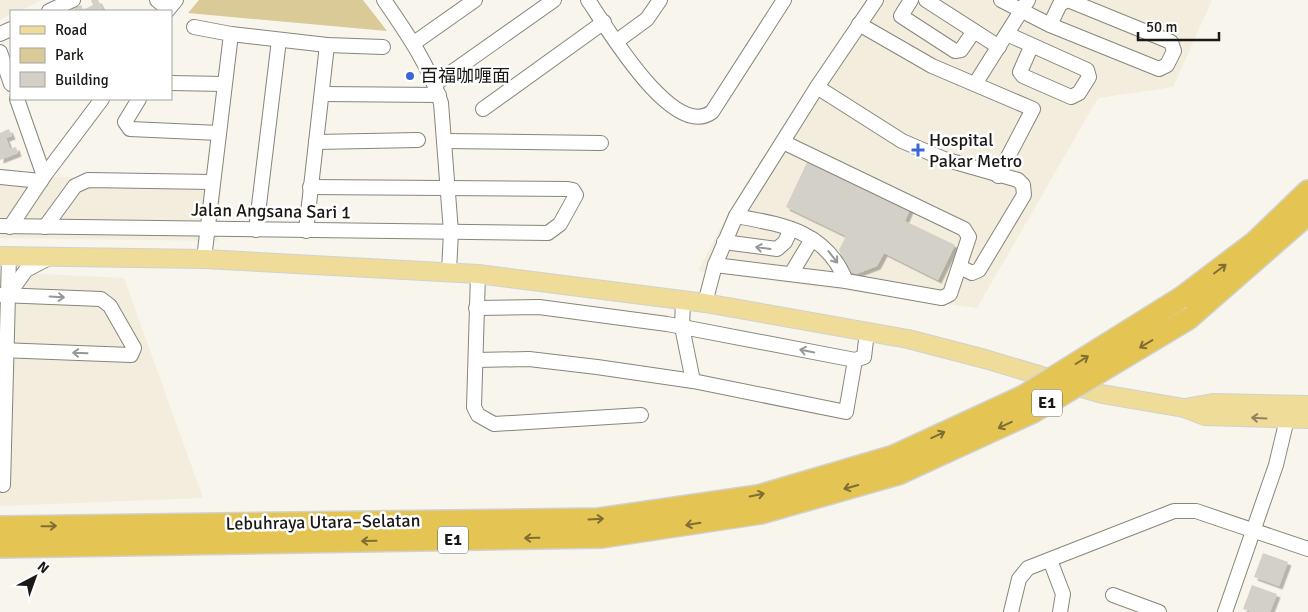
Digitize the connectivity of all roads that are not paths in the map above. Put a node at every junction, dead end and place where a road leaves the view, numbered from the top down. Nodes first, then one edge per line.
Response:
1 (73, 0) edge
2 (157, 0) edge
3 (475, 0) edge
4 (554, 0) edge
5 (588, 0) edge
6 (784, 0) edge
7 (876, 0) edge
8 (910, 0) edge
9 (926, 0) edge
10 (1001, 0) edge
11 (388, 2) edge
12 (654, 3) edge
13 (1025, 6) edge
14 (170, 7) edge
15 (51, 10) edge
16 (604, 22) junction
17 (859, 24) junction
18 (1050, 25) junction
19 (194, 27) dead end
20 (974, 31) junction
21 (231, 34) junction
22 (1007, 34) junction
23 (280, 40) junction
24 (617, 41) junction
25 (414, 43) junction
26 (327, 45) junction
27 (1031, 46) junction
28 (999, 47) junction
29 (383, 48) dead end
30 (0, 52) edge
31 (10, 81) edge
32 (172, 83) edge
33 (224, 84) junction
34 (975, 84) junction
35 (817, 87) junction
36 (437, 90) junction
37 (322, 94) junction
38 (17, 100) edge
39 (101, 100) edge
40 (138, 100) edge
41 (483, 109) dead end
42 (219, 133) junction
43 (418, 140) dead end
44 (446, 141) junction
45 (316, 142) junction
46 (784, 142) junction
47 (601, 143) dead end
48 (998, 176) junction
49 (0, 178) edge
50 (42, 178) junction
51 (212, 182) junction
52 (310, 187) junction
53 (448, 188) junction
54 (1308, 191) edge
55 (1308, 214) edge
56 (736, 216) junction
57 (5, 226) edge
58 (45, 227) junction
59 (208, 229) junction
60 (256, 230) junction
61 (792, 230) junction
62 (306, 231) junction
63 (451, 232) junction
64 (812, 240) junction
65 (724, 242) junction
66 (5, 256) edge
67 (52, 257) junction
68 (204, 259) junction
69 (715, 265) junction
70 (960, 267) junction
71 (449, 271) junction
72 (478, 274) junction
73 (791, 274) junction
74 (846, 281) junction
75 (0, 282) edge
76 (4, 295) edge
77 (683, 300) junction
78 (705, 303) junction
79 (476, 308) junction
80 (682, 327) junction
81 (867, 332) junction
82 (3, 350) edge
83 (476, 360) junction
84 (855, 360) junction
85 (693, 381) junction
86 (1308, 405) edge
87 (1184, 408) junction
88 (642, 415) dead end
89 (1287, 419) junction
90 (1308, 419) edge
91 (896, 465) junction
92 (3, 485) dead end
93 (0, 527) edge
94 (1255, 531) junction
95 (0, 547) edge
96 (1308, 549) edge
97 (1050, 560) junction
98 (1113, 595) dead end
99 (1012, 612) edge
100 (1060, 612) edge
101 (1159, 612) edge
102 (1225, 612) edge

1 - 15 street
2 - 14 street
3 - 25 street
4 - 36 street
5 - 16 street
6 - 24 street
7 - 17 street
8 - 20 street
9 - 20 street
10 - 13 street
11 - 25 street
12 - 24 street
13 - 18 street
13 - 22 street
16 - 24 street
16 - 41 street
17 - 34 street
17 - 35 street
18 - 18 street
19 - 21 street
20 - 28 street
21 - 23 street
21 - 33 street
22 - 27 street
22 - 28 street
23 - 26 street
23 - 60 street
25 - 36 street
26 - 29 street
26 - 37 street
27 - 27 street
28 - 34 street
30 - 31 street
32 - 33 street
33 - 42 street
34 - 48 street
35 - 46 street
35 - 48 street
36 - 37 street
36 - 44 street
37 - 45 street
38 - 50 street
39 - 50 street
40 - 42 street
42 - 51 street
43 - 45 street
44 - 47 street
44 - 53 street
45 - 52 street
46 - 56 street
46 - 70 street
48 - 70 street
49 - 50 street
50 - 57 street
51 - 58 street
51 - 59 street
52 - 53 street
52 - 62 street
53 - 63 street
53 - 63 street, Jalan Angsana Sari 1
91 -> 54 highway, Lebuhraya Utara–Selatan / E1, bridge
55 -> 91 highway, Lebuhraya Utara–Selatan / E1, bridge
56 - 61 street
56 - 65 street
57 - 58 street, Jalan Angsana Sari 1
58 - 59 street, Jalan Angsana Sari 1
59 - 60 street, Jalan Angsana Sari 1
59 - 68 street
60 - 62 street, Jalan Angsana Sari 1
61 - 64 street
61 -> 65 street
62 - 63 street, Jalan Angsana Sari 1
63 - 71 street
64 - 73 street
64 -> 74 street
65 - 69 street
66 - 67 main road
66 - 76 street
67 - 68 main road
67 - 76 street
68 - 71 main road
69 - 73 street
69 - 78 street
70 - 74 street
71 - 72 main road
72 - 77 main road
72 - 79 street
73 - 74 street
75 - 76 street
76 - 82 street
76 -> 82 street
77 - 78 main road
77 - 80 street
78 - 81 main road
79 - 80 street
79 - 83 street
84 -> 80 street
80 - 85 street
81 - 84 street
81 - 87 main road
82 - 92 street
83 - 85 street
83 - 88 street
84 - 85 street
86 - 87 main road
89 -> 87 main road
89 - 90 main road
89 - 94 street
93 -> 91 highway, Lebuhraya Utara–Selatan / E1
91 -> 95 highway, Lebuhraya Utara–Selatan / E1
94 - 96 street
94 - 97 street
94 - 102 street
97 - 99 street
97 - 100 street
98 - 101 street

